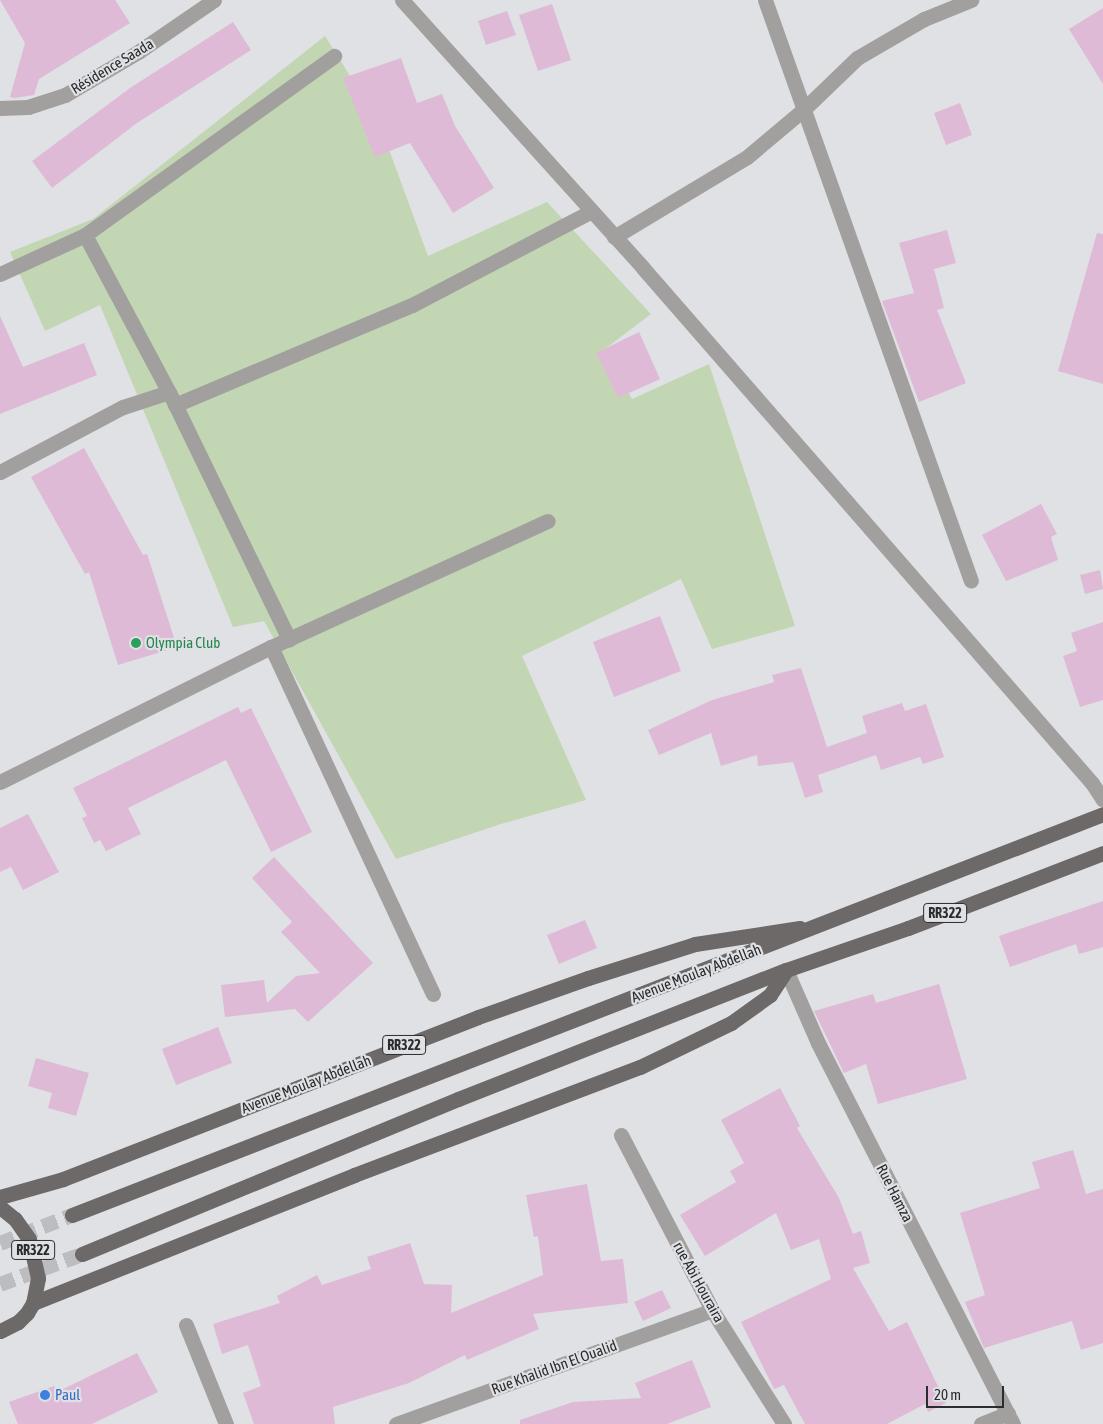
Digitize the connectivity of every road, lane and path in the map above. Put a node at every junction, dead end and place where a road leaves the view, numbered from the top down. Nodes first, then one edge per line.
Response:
1 (214, 0) edge
2 (402, 0) edge
3 (765, 0) edge
4 (971, 0) edge
5 (334, 56) dead end
6 (0, 108) edge
7 (803, 110) junction
8 (590, 212) junction
9 (86, 235) junction
10 (614, 237) junction
11 (0, 274) edge
12 (172, 398) junction
13 (0, 472) edge
14 (548, 521) dead end
15 (971, 581) dead end
16 (289, 639) junction
17 (271, 647) junction
18 (0, 782) edge
19 (1103, 800) edge
20 (1103, 814) edge
21 (1103, 853) edge
22 (816, 926) junction
23 (786, 970) junction
24 (433, 994) dead end
25 (621, 1135) dead end
26 (0, 1197) edge
27 (0, 1207) edge
28 (72, 1215) tunnel mouth
29 (82, 1254) tunnel mouth
30 (33, 1304) junction
31 (712, 1310) junction
32 (186, 1324) dead end
33 (0, 1331) edge
34 (1010, 1419) edge
35 (226, 1424) edge
36 (396, 1424) edge
37 (784, 1424) edge
38 (981, 1424) edge

1 - 6 street, Résidence Saada
2 - 8 street
3 - 7 street
4 - 7 street
5 - 9 street
7 - 10 street
7 - 15 street
8 - 10 street
8 - 12 street
9 - 11 street
9 - 12 street
10 - 19 street
12 - 13 street
12 - 16 street
14 - 16 street
16 - 17 street
17 - 18 street
17 - 24 street
20 - 22 main road, Avenue Moulay Abdellah / RR322
21 - 23 main road, Avenue Moulay Abdellah / RR322
22 - 26 main road, Avenue Moulay Abdellah / RR322
22 - 28 main road, Avenue Moulay Abdellah / RR322
23 - 29 main road, Avenue Moulay Abdellah / RR322
23 - 30 main road
23 - 34 street, Rue Hamza
25 - 31 street, rue Abi Houraira
27 - 30 main road, RR322
30 - 33 main road
31 - 36 street, Rue Khalid Ibn El Oualid
31 - 37 street, rue Abi Houraira
32 - 35 street
34 - 38 street

